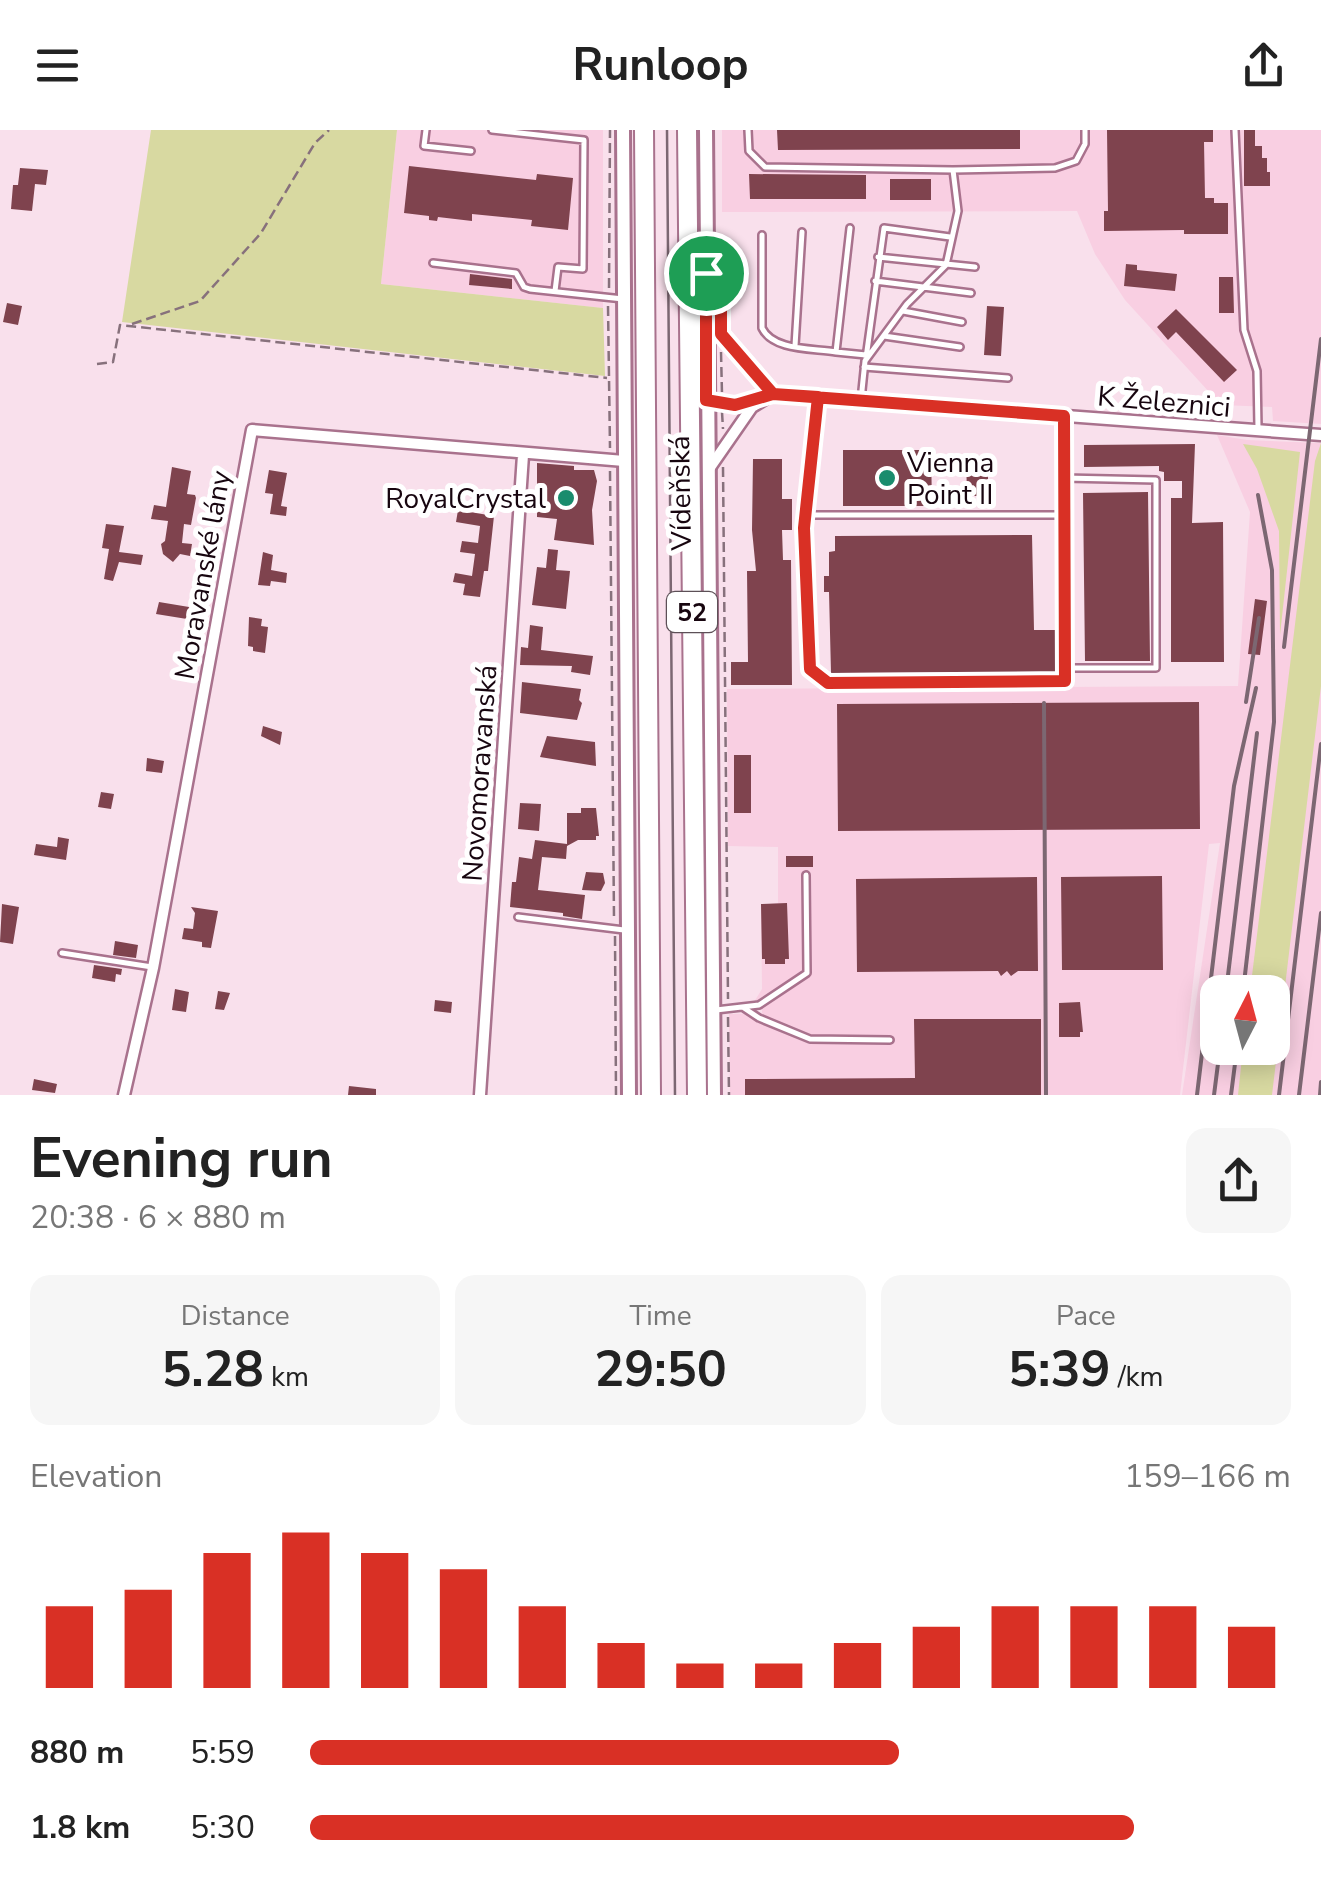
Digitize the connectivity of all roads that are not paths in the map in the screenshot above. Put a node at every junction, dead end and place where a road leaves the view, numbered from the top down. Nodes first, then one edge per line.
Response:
1 (426, 130) edge
2 (492, 130) edge
3 (622, 130) edge
4 (644, 130) edge
5 (686, 130) edge
6 (706, 130) edge
7 (748, 130) edge
8 (1085, 130) edge
9 (1235, 130) edge
10 (471, 151) dead end
11 (952, 170) junction
12 (850, 228) dead end
13 (802, 232) dead end
14 (762, 235) dead end
15 (952, 237) junction
16 (878, 257) junction
17 (433, 263) dead end
18 (946, 265) junction
19 (975, 267) dead end
20 (875, 281) junction
21 (923, 288) junction
22 (554, 292) junction
23 (971, 293) dead end
24 (616, 299) junction
25 (903, 310) junction
26 (707, 315) junction
27 (962, 322) dead end
28 (884, 336) junction
29 (796, 346) junction
30 (960, 346) dead end
31 (836, 352) junction
32 (865, 361) junction
33 (1008, 378) dead end
34 (773, 394) junction
35 (818, 397) junction
36 (706, 400) junction
37 (861, 400) junction
38 (1064, 416) junction
39 (1258, 431) junction
40 (1321, 435) edge
41 (523, 455) junction
42 (617, 460) junction
43 (708, 470) junction
44 (1064, 478) junction
45 (806, 515) junction
46 (1064, 515) junction
47 (1066, 668) junction
48 (806, 875) dead end
49 (518, 918) dead end
50 (621, 930) junction
51 (62, 952) dead end
52 (153, 968) junction
53 (744, 1008) junction
54 (713, 1010) junction
55 (890, 1040) dead end
56 (124, 1095) edge
57 (480, 1095) edge
58 (629, 1095) edge
59 (651, 1095) edge
60 (697, 1095) edge
61 (714, 1095) edge

1 - 10 lane
2 - 22 lane
3 - 24 street, Vídeňská
4 - 59 highway, Vídeňská / 52
5 - 60 highway, Vídeňská / 52
6 - 26 street, Vídeňská
7 - 11 lane
8 - 11 lane
9 - 39 lane
11 - 15 lane
12 - 31 lane
13 - 29 lane
14 - 29 lane
15 - 16 lane
15 - 18 lane
16 - 18 lane
16 - 20 lane
17 - 22 lane
18 - 19 lane
18 - 21 lane
20 - 21 lane
20 - 32 lane
21 - 23 lane
21 - 25 lane
22 - 24 lane
24 - 42 street, Vídeňská
25 - 27 lane
25 - 28 lane
26 - 34 street
26 - 36 street, Vídeňská
28 - 30 lane
28 - 32 lane
29 - 31 lane
31 - 32 lane
32 - 33 lane
32 - 37 lane
34 - 35 street, K Železnici
34 - 36 street, K Železnici
34 - 43 street
35 - 37 street, K Železnici
35 - 45 lane
36 - 43 street, Vídeňská
37 - 38 street, K Železnici
38 - 39 street, K Železnici
38 - 44 lane
39 - 40 street, K Železnici
41 - 42 street, Moravanské lány
41 - 52 street, Moravanské lány
41 - 57 street, Novomoravanská
42 - 50 street, Vídeňská
43 - 54 street, Vídeňská
44 - 46 lane
44 - 47 lane
45 - 46 lane
45 - 47 lane
46 - 47 lane
48 - 53 lane
49 - 50 lane
50 - 58 street, Vídeňská
51 - 52 lane
52 - 56 street, Moravanské lány
53 - 54 lane
53 - 55 lane
54 - 61 street, Vídeňská

